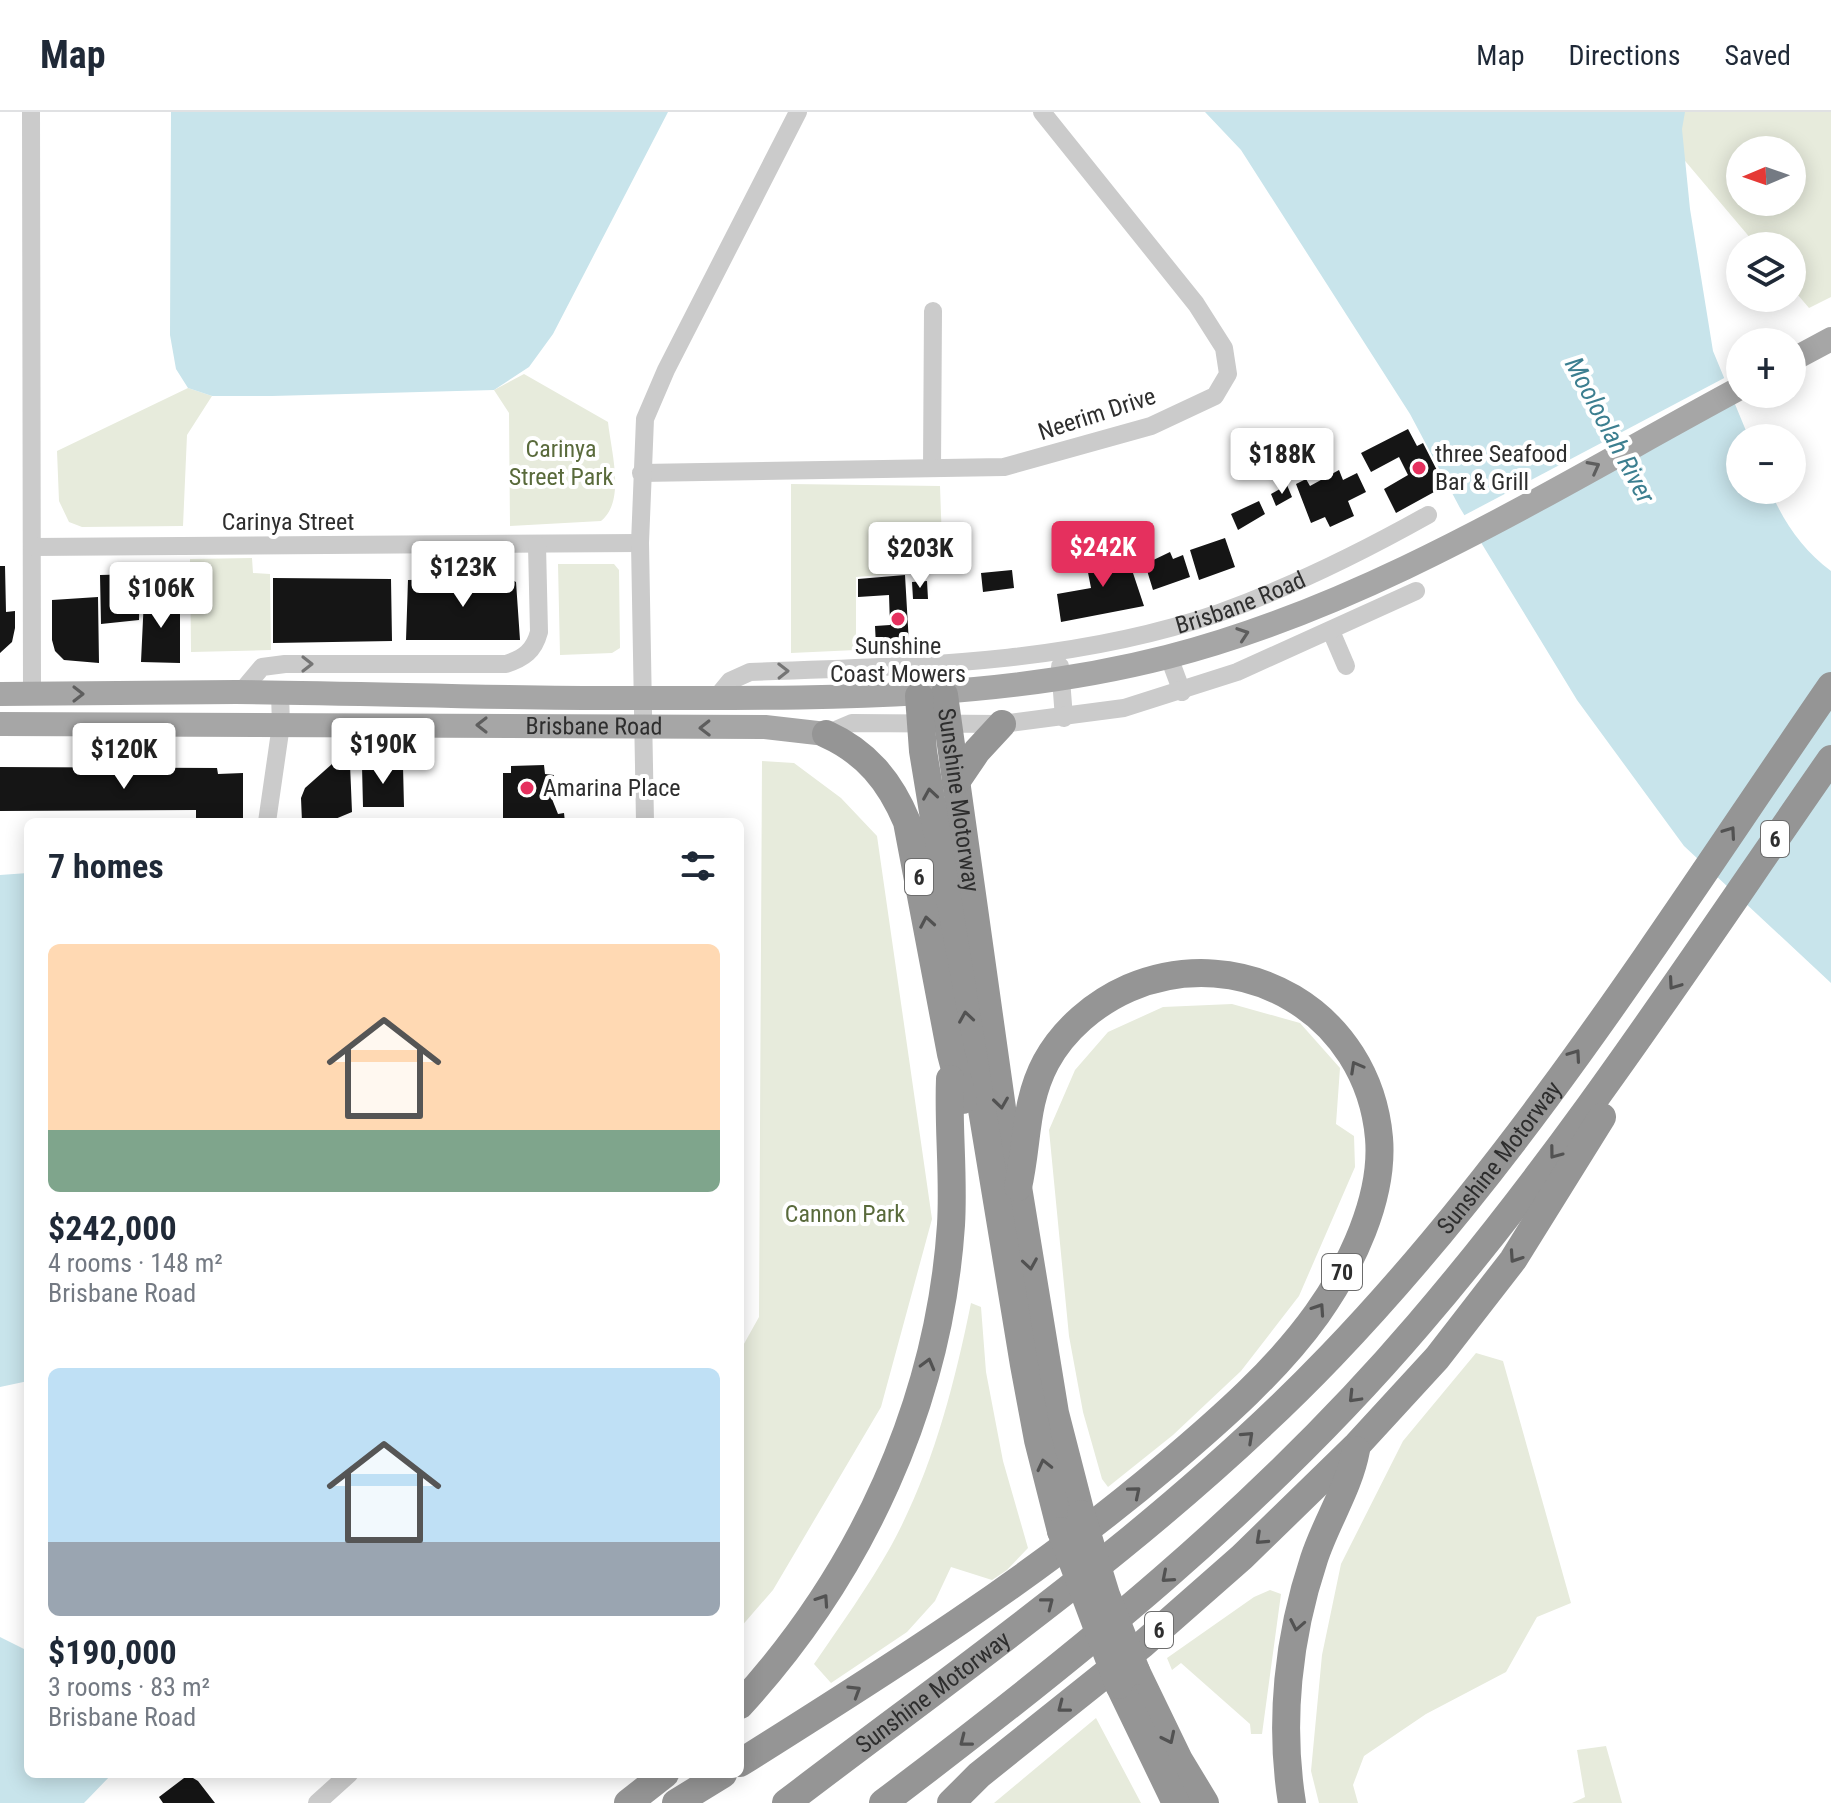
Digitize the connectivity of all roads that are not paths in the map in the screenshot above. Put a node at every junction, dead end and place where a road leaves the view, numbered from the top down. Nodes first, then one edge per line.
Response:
1 (31, 112) edge
2 (798, 112) edge
3 (1042, 112) edge
4 (933, 311) dead end
5 (1831, 339) edge
6 (1806, 352) edge
7 (1726, 396) edge
8 (932, 468) junction
9 (641, 473) junction
10 (1428, 515) dead end
11 (640, 543) junction
12 (537, 545) junction
13 (32, 547) junction
14 (1416, 591) dead end
15 (1331, 631) junction
16 (1058, 651) junction
17 (1169, 657) junction
18 (1346, 666) dead end
19 (1062, 679) junction
20 (1831, 686) edge
21 (241, 692) junction
22 (1182, 692) junction
23 (0, 694) edge
24 (32, 694) junction
25 (280, 694) junction
26 (643, 698) junction
27 (716, 698) junction
28 (933, 709) junction
29 (1064, 718) junction
30 (0, 724) edge
31 (1002, 724) junction
32 (281, 725) junction
33 (644, 727) junction
34 (826, 734) junction
35 (1831, 759) edge
36 (956, 782) junction
37 (268, 818) edge
38 (645, 818) edge
39 (951, 1054) junction
40 (1616, 1067) junction
41 (1018, 1187) junction
42 (1030, 1398) junction
43 (1357, 1445) junction
44 (1071, 1522) junction
45 (1128, 1678) junction
46 (744, 1700) edge
47 (744, 1761) edge
48 (345, 1778) edge
49 (660, 1778) edge
50 (717, 1778) edge
51 (317, 1803) edge
52 (628, 1803) edge
53 (676, 1803) edge
54 (786, 1803) edge
55 (883, 1803) edge
56 (951, 1803) edge
57 (1176, 1803) edge
58 (1205, 1803) edge
59 (1292, 1803) edge

1 - 13 street
2 - 9 street
3 - 8 street, Neerim Drive
4 - 8 street
5 - 6 main road
17 -> 7 main road, Brisbane Road
8 - 9 street, Neerim Drive
9 - 11 street
10 - 16 street, Brisbane Road
11 - 12 street, Carinya Street
11 - 26 street
12 - 13 street, Carinya Street
21 -> 12 street
13 - 24 street
14 - 15 street, Brisbane Road
15 - 18 street
15 - 22 street, Brisbane Road
16 - 19 street
27 -> 16 street, Brisbane Road
17 - 19 main road, Brisbane Road
17 - 22 street, Brisbane Road
19 - 28 main road, Brisbane Road
19 - 29 street
54 -> 20 highway, Sunshine Motorway
24 -> 21 main road, Brisbane Road
21 - 25 main road, Brisbane Road
22 - 29 street, Brisbane Road
23 - 24 main road, Brisbane Road
25 - 26 main road, Brisbane Road
25 - 32 street
26 - 27 main road, Brisbane Road
26 - 33 street
27 - 28 main road, Brisbane Road
28 - 31 street, Brisbane Road
28 - 34 street, Brisbane Road
28 - 36 highway, Sunshine Motorway
42 -> 28 highway, Sunshine Motorway
29 - 31 street, Brisbane Road
30 - 32 main road, Brisbane Road / 6
31 - 36 highway
33 -> 32 main road, Brisbane Road / 6
32 - 37 street
34 -> 33 main road, Brisbane Road / 6
33 - 38 street
39 -> 34 highway, 6
35 -> 40 highway, Sunshine Motorway / 6
36 -> 41 highway, Sunshine Motorway
39 - 42 highway, 6
46 -> 39 highway
40 -> 43 highway, 6
40 -> 55 highway, Sunshine Motorway
41 -> 44 highway, Sunshine Motorway / 70
47 -> 41 highway, 70
44 -> 42 highway, Sunshine Motorway / 6
43 -> 56 highway, 6
43 -> 59 highway
44 - 45 highway, Sunshine Motorway / 6, bridge
45 - 57 highway, Sunshine Motorway / 6
45 -> 58 highway, Sunshine Motorway
48 - 51 street
49 - 52 highway
50 - 53 highway

